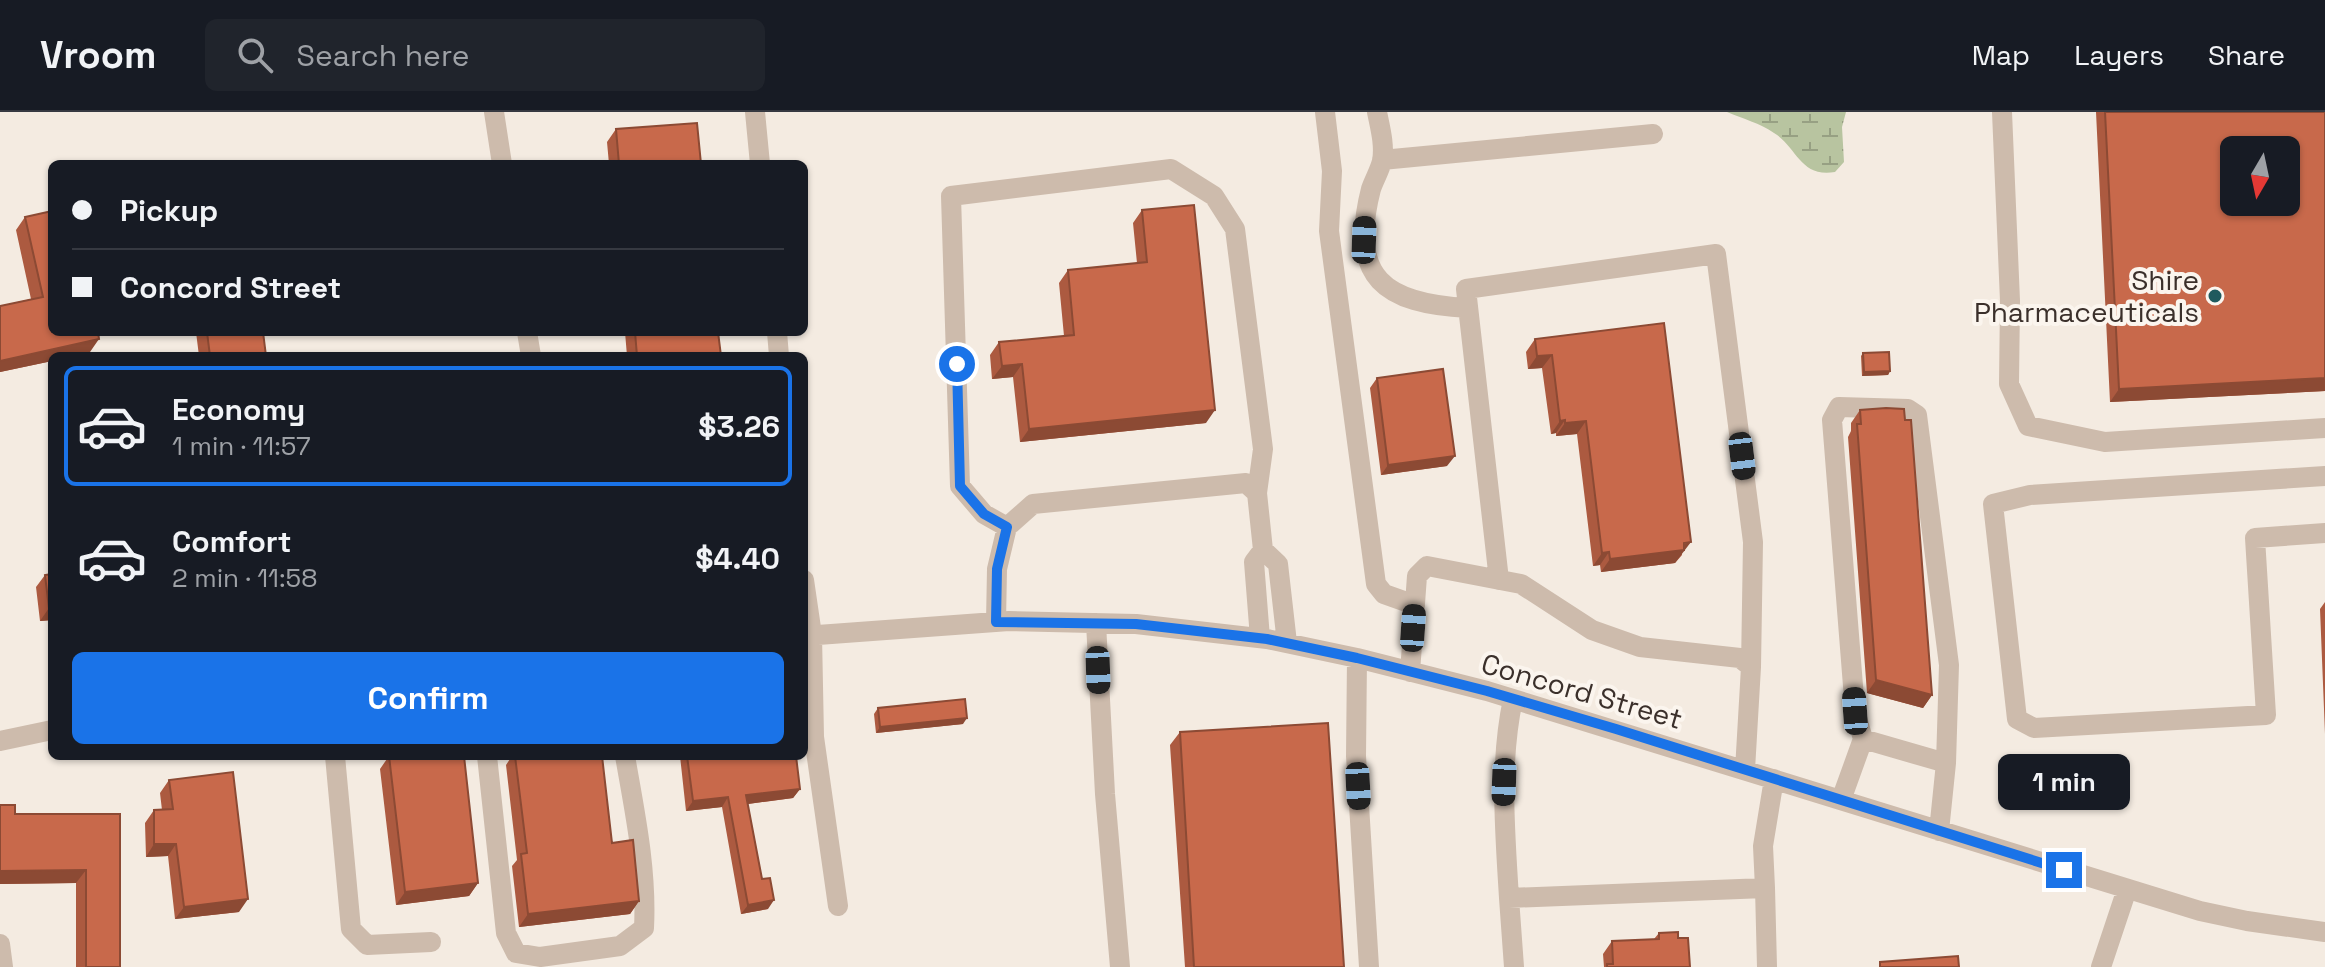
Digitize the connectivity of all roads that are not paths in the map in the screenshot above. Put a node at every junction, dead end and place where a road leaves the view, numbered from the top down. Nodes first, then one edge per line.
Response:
1 (494, 112) edge
2 (755, 112) edge
3 (1325, 112) edge
4 (1377, 112) edge
5 (2002, 112) edge
6 (1653, 134) dead end
7 (501, 160) edge
8 (760, 160) edge
9 (1382, 160) junction
10 (1468, 308) junction
11 (2325, 428) edge
12 (2325, 476) edge
13 (1257, 493) junction
14 (1007, 527) junction
15 (2325, 533) edge
16 (1263, 550) junction
17 (1499, 580) junction
18 (1415, 605) junction
19 (996, 622) junction
20 (1096, 623) junction
21 (808, 636) edge
22 (1260, 638) junction
23 (1287, 643) junction
24 (1357, 658) junction
25 (1751, 667) junction
26 (1410, 672) junction
27 (1513, 699) junction
28 (48, 730) edge
29 (1, 735) edge
30 (1863, 739) junction
31 (335, 760) edge
32 (487, 760) edge
33 (626, 760) edge
34 (1946, 763) junction
35 (1745, 770) junction
36 (1774, 779) junction
37 (1841, 800) junction
38 (1939, 831) junction
39 (1765, 888) junction
40 (2127, 889) junction
41 (1509, 898) junction
42 (838, 906) dead end
43 (2325, 932) edge
44 (431, 942) dead end
45 (0, 944) edge
46 (3, 967) edge
47 (1120, 967) edge
48 (1369, 967) edge
49 (1514, 967) edge
50 (1767, 967) edge
51 (2101, 967) edge

1 - 7 street
2 - 8 street
3 - 18 street
4 - 9 street
5 - 11 street
6 - 9 street
9 - 10 street
10 - 17 street
10 - 25 street
12 - 15 street
13 - 14 street
13 - 14 street
13 - 16 street
14 - 19 street
16 - 22 street
16 - 23 street
17 - 18 street
17 - 25 street
18 - 26 street
19 - 20 street, Concord Street
19 - 21 street, Concord Street
20 - 22 street, Concord Street
20 - 47 street
21 - 42 street
22 - 23 street, Concord Street
23 - 24 street, Concord Street
24 - 26 street, Concord Street
24 - 48 street
25 - 35 street
26 - 27 street, Concord Street
27 - 35 street, Concord Street
27 - 41 street
28 - 29 street
30 - 34 street
30 - 34 street
30 - 37 street
31 - 44 street
32 - 33 street
34 - 38 street
35 - 36 street, Concord Street
36 - 37 street, Concord Street
36 - 39 street
37 - 38 street, Concord Street
38 - 40 street, Concord Street
39 - 41 street
39 - 50 street
40 - 43 street, Concord Street
40 - 51 street
41 - 49 street
45 - 46 street

